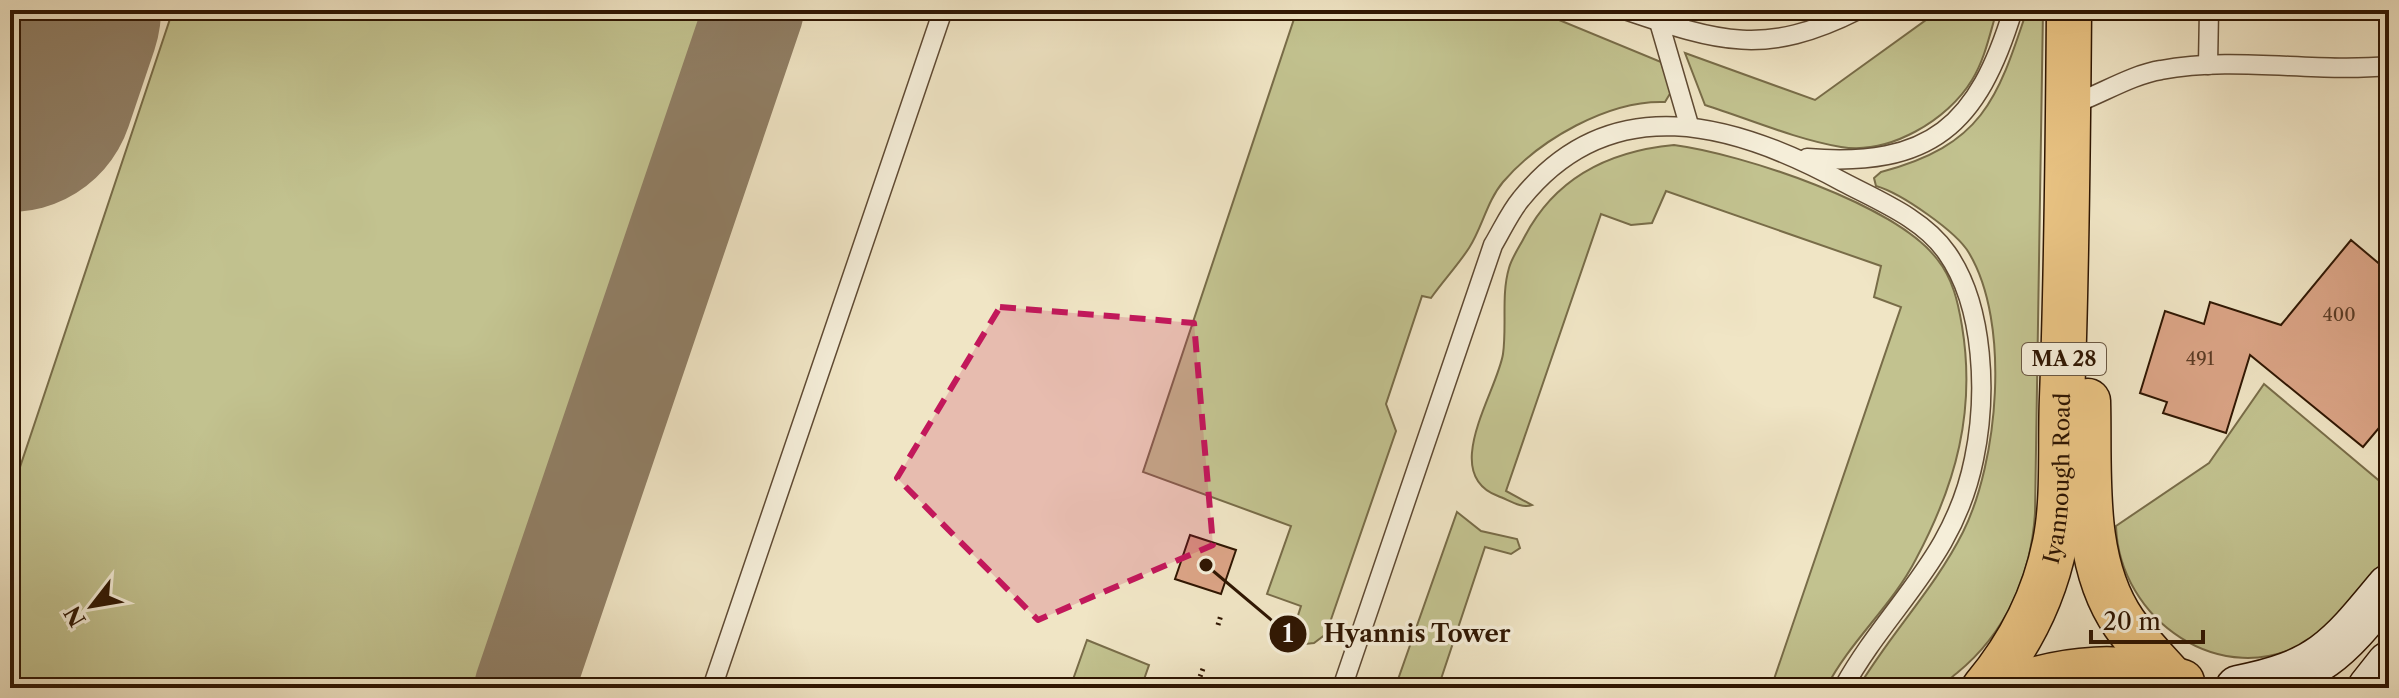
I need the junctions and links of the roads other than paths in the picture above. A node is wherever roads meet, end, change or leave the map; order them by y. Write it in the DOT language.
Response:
graph roads {
  1 [pos="943,10"];
  2 [pos="1625,10"];
  3 [pos="1858,10"];
  4 [pos="2013,10"];
  5 [pos="2069,10"];
  6 [pos="2083,10"];
  7 [pos="2209,10"];
  8 [pos="1659,22"];
  9 [pos="2208,65"];
  10 [pos="2389,66"];
  11 [pos="2081,101"];
  12 [pos="1689,125"];
  13 [pos="1798,158"];
  14 [pos="2389,587"];
  15 [pos="2389,664"];
  16 [pos="2195,686"];
  17 [pos="712,688"];
  18 [pos="1342,688"];
  19 [pos="1843,688"];
  20 [pos="1984,688"];
  21 [pos="2009,688"];
  22 [pos="2238,688"];
  23 [pos="2370,688"];
  1 -- 17 [label="lane"];
  2 -- 8 [label="lane"];
  3 -- 8 [label="lane"];
  4 -- 13 [label="lane"];
  5 -- 20 [label="main road, Iyannough Road / MA 28"];
  6 -- 11 [label="main road, Iyannough Road / MA 28"];
  7 -- 9 [label="lane"];
  8 -- 12 [label="lane"];
  9 -- 10 [label="lane"];
  9 -- 11 [label="lane"];
  11 -- 16 [label="main road, Iyannough Road / MA 28"];
  12 -- 13 [label="lane"];
  12 -- 18 [label="lane"];
  13 -- 19 [label="lane"];
  14 -- 22 [label="main road"];
  15 -- 23 [label="main road"];
  16 -- 21 [label="main road"];
}
